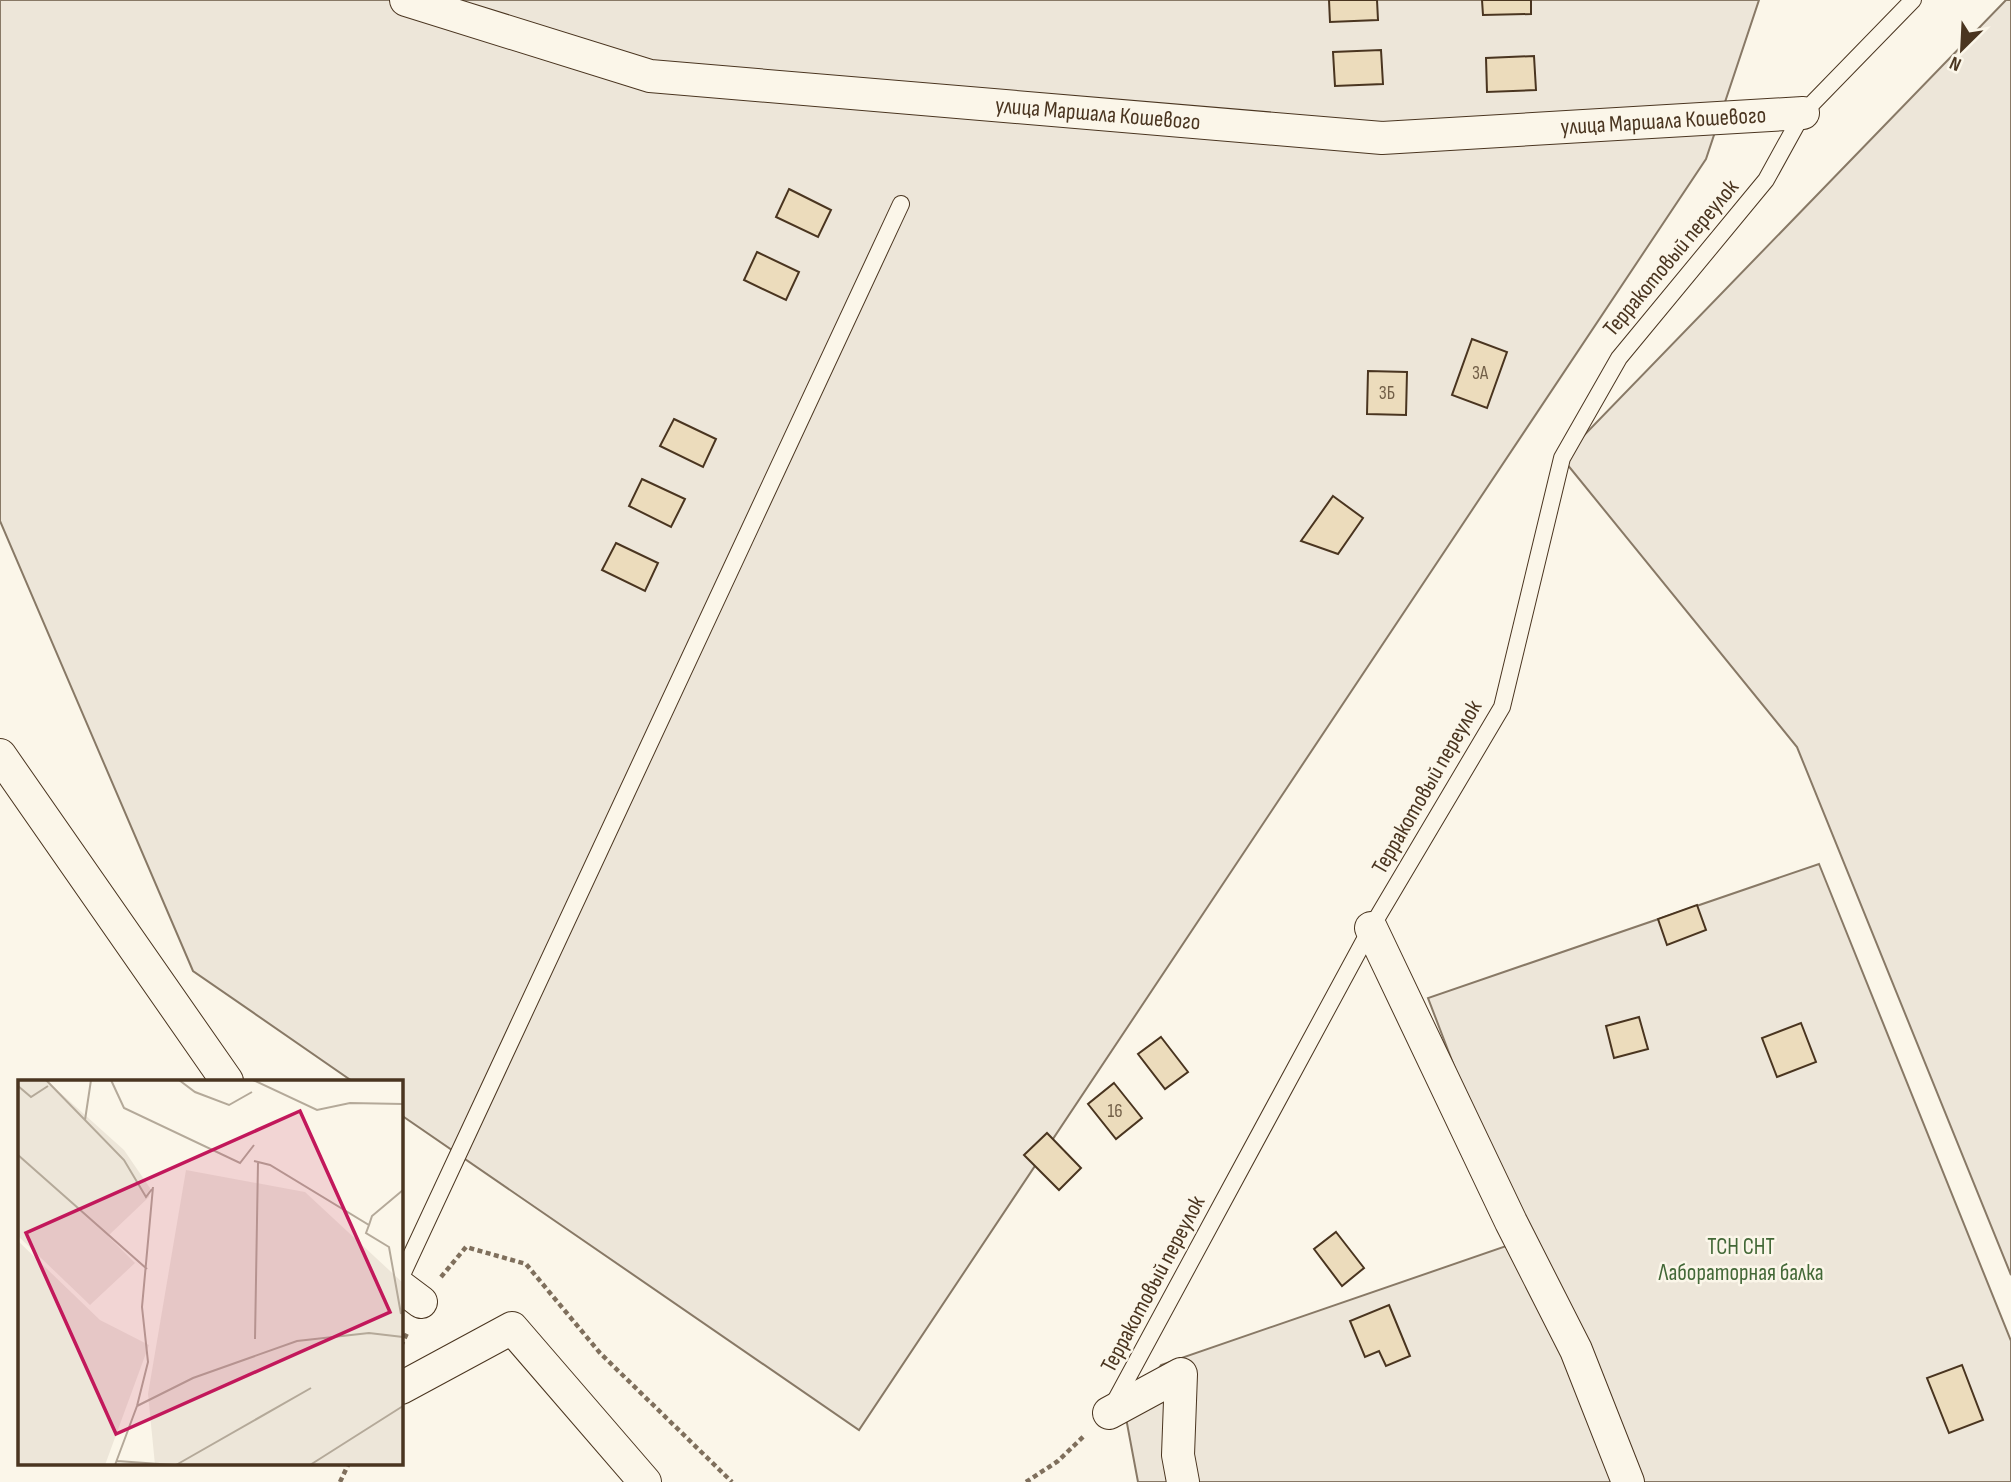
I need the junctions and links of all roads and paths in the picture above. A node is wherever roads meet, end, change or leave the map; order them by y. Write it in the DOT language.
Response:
graph roads {
  1 [pos="406,0"];
  2 [pos="1913,0"];
  3 [pos="1803,113"];
  4 [pos="901,204"];
  5 [pos="0,755"];
  6 [pos="1371,928"];
  7 [pos="226,1080"];
  8 [pos="402,1275"];
  9 [pos="402,1387"];
  10 [pos="1109,1413"];
  11 [pos="349,1464"];
  12 [pos="340,1482"];
  13 [pos="645,1482"];
  14 [pos="1026,1482"];
  15 [pos="1183,1482"];
  16 [pos="1628,1482"];
  1 -- 3 [label="street, улица Маршала Кошевого"];
  2 -- 3 [label="lane, Терракотовый переулок"];
  3 -- 6 [label="lane, Терракотовый переулок"];
  4 -- 8 [label="lane"];
  5 -- 7 [label="street"];
  6 -- 10 [label="lane, Терракотовый переулок"];
  6 -- 16 [label="street"];
  9 -- 13 [label="street"];
  10 -- 14 [label="path"];
  10 -- 15 [label="street"];
  11 -- 12 [label="path"];
}
